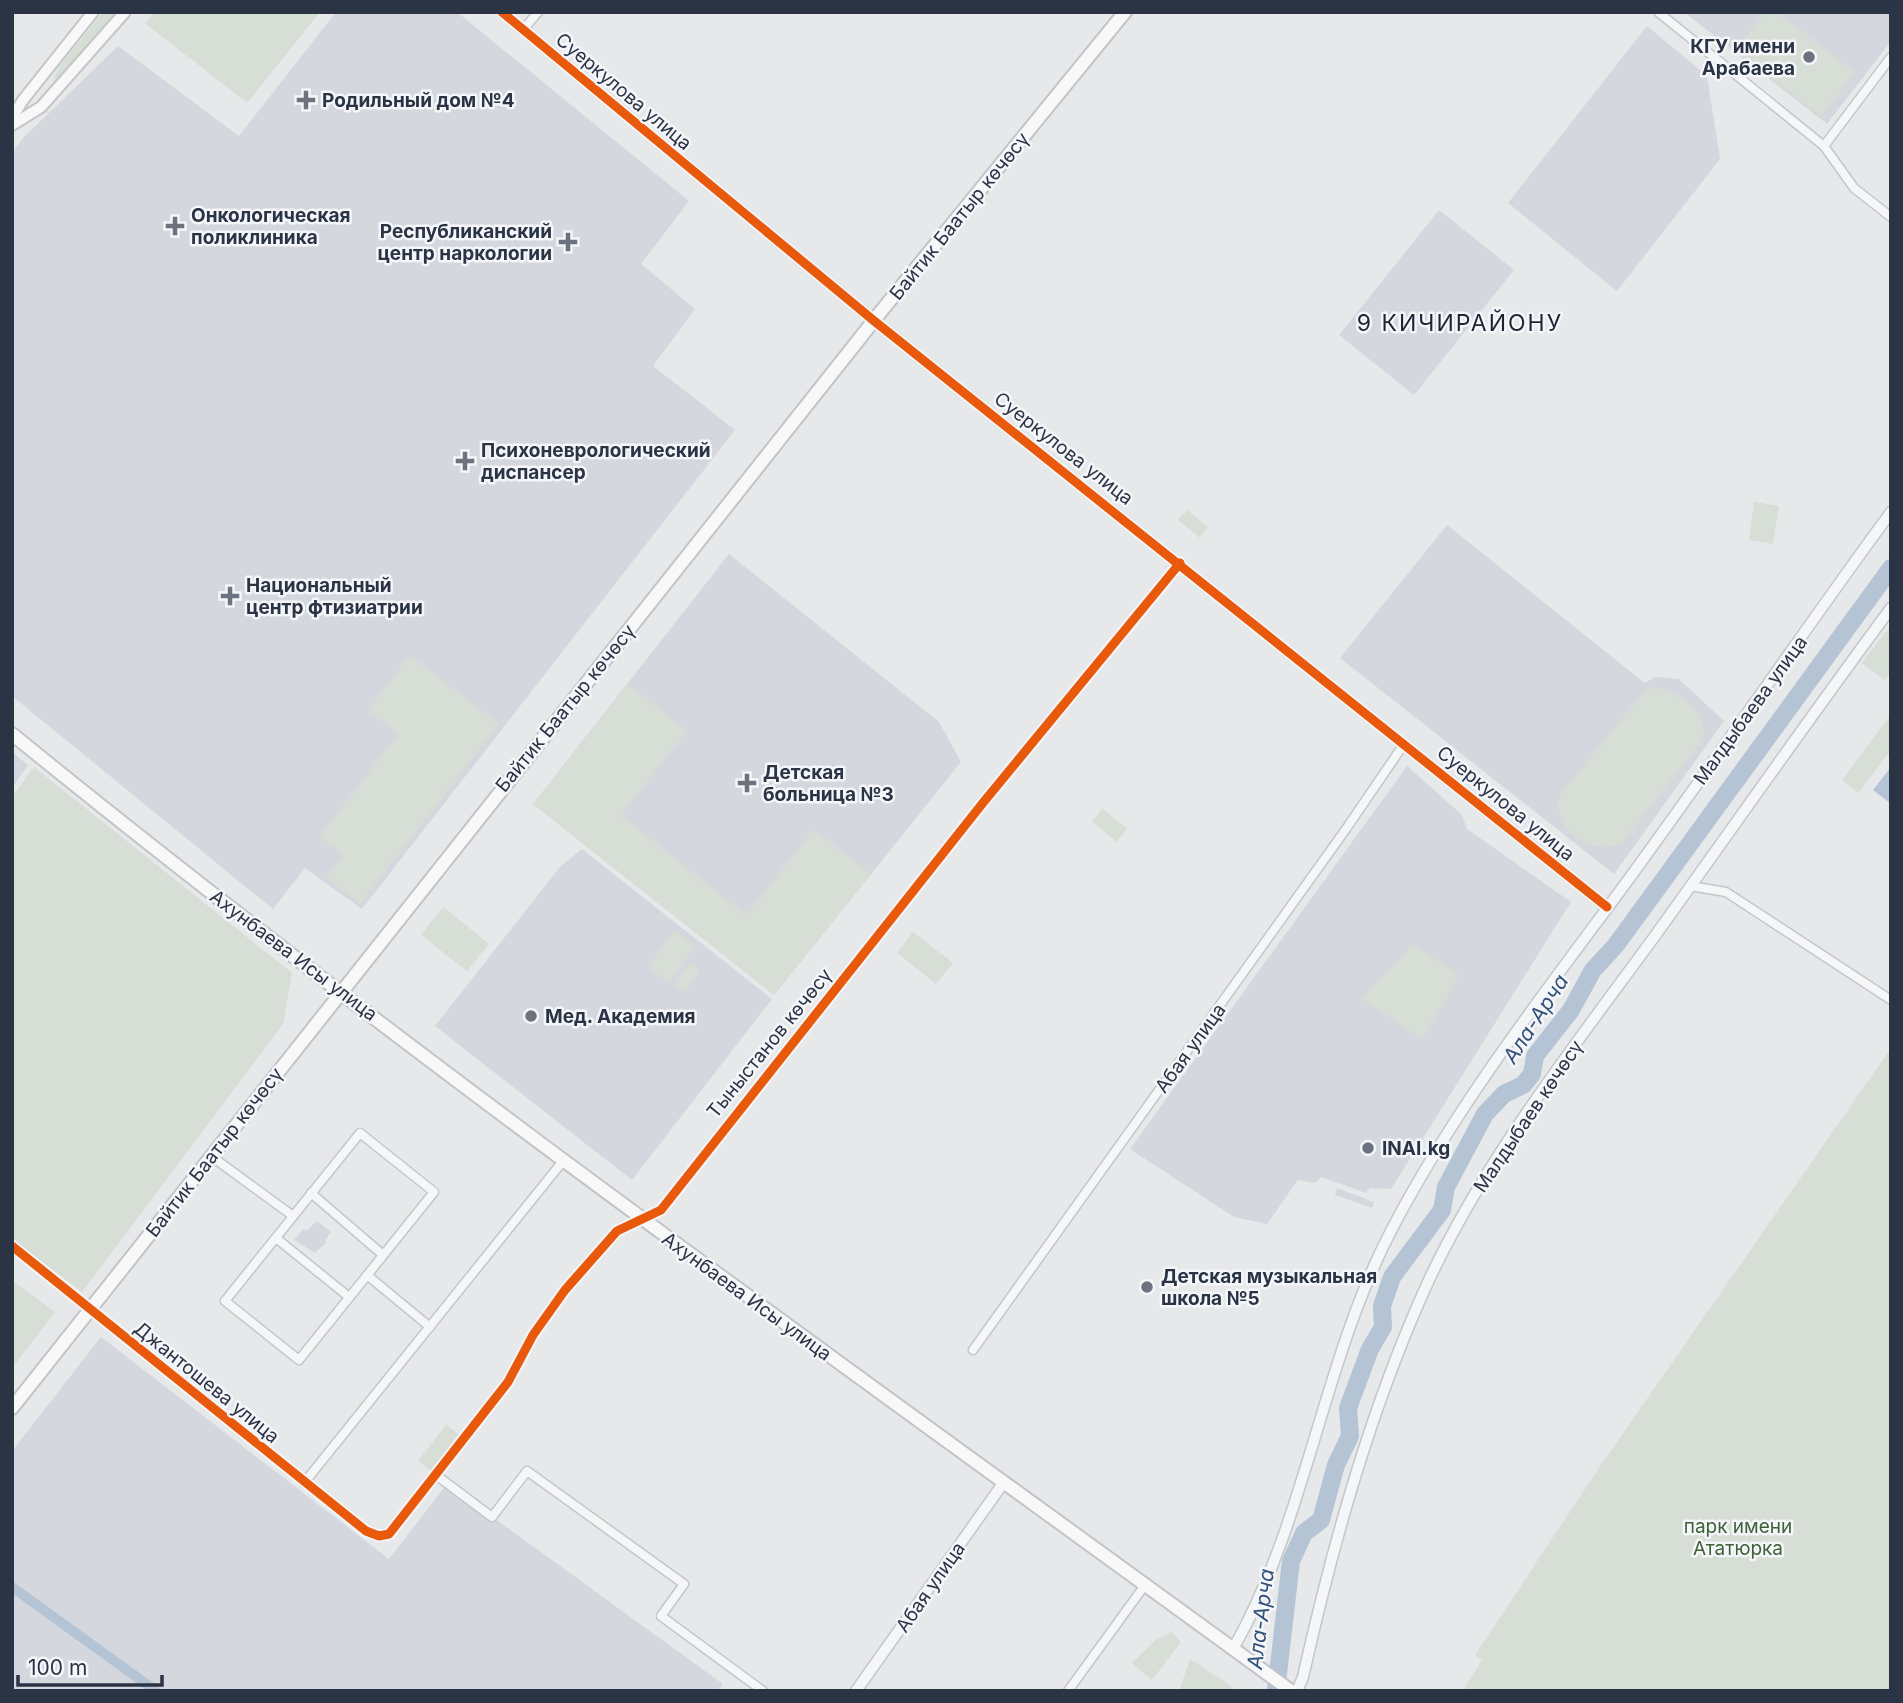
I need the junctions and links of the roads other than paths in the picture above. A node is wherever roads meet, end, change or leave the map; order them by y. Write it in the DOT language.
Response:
graph roads {
  1 [pos="93,12"];
  2 [pos="125,12"];
  3 [pos="502,12"];
  4 [pos="538,12"];
  5 [pos="1125,12"];
  6 [pos="1658,12"];
  7 [pos="523,30"];
  8 [pos="1891,57"];
  9 [pos="12,118"];
  10 [pos="12,125"];
  11 [pos="1824,146"];
  12 [pos="1891,217"];
  13 [pos="873,320"];
  14 [pos="1891,512"];
  15 [pos="1180,563"];
  16 [pos="1891,608"];
  17 [pos="12,734"];
  18 [pos="1404,744"];
  19 [pos="1690,886"];
  20 [pos="1607,907"];
  21 [pos="340,990"];
  22 [pos="1891,1000"];
  23 [pos="211,1156"];
  24 [pos="563,1161"];
  25 [pos="311,1193"];
  26 [pos="293,1216"];
  27 [pos="643,1220"];
  28 [pos="276,1238"];
  29 [pos="12,1247"];
  30 [pos="383,1255"];
  31 [pos="367,1275"];
  32 [pos="349,1297"];
  33 [pos="90,1309"];
  34 [pos="430,1327"];
  35 [pos="973,1350"];
  36 [pos="12,1408"];
  37 [pos="436,1475"];
  38 [pos="1004,1482"];
  39 [pos="304,1483"];
  40 [pos="384,1536"];
  41 [pos="1145,1585"];
  42 [pos="1233,1649"];
  43 [pos="1291,1689"];
  44 [pos="763,1691"];
  45 [pos="856,1691"];
  46 [pos="1068,1691"];
  1 -- 9 [label="main road"];
  2 -- 10 [label="main road"];
  3 -- 7 [label="street, Суеркулова улица"];
  4 -- 7 [label="street"];
  5 -- 13 [label="main road, Байтик Баатыр көчөсү"];
  6 -- 11 [label="street"];
  7 -- 13 [label="street, Суеркулова улица"];
  8 -- 11 [label="street"];
  11 -- 12 [label="street"];
  13 -- 15 [label="street, Суеркулова улица"];
  13 -- 21 [label="main road, Байтик Баатыр көчөсү"];
  14 -- 20 [label="street, Малдыбаева улица"];
  15 -- 18 [label="street, Суеркулова улица"];
  15 -- 27 [label="street, Тыныстанов көчөсү"];
  16 -- 19 [label="street, Малдыбаев көчөсү"];
  17 -- 21 [label="main road, Ахунбаева Исы улица"];
  18 -- 20 [label="street, Суеркулова улица"];
  18 -- 35 [label="street, Абая улица"];
  19 -- 22 [label="street"];
  19 -- 43 [label="street, Малдыбаев көчөсү"];
  20 -- 42 [label="street"];
  21 -- 23 [label="main road, Байтик Баатыр көчөсү"];
  21 -- 24 [label="main road, Ахунбаева Исы улица"];
  23 -- 26 [label="street"];
  23 -- 33 [label="main road, Байтик Баатыр көчөсү"];
  24 -- 27 [label="main road, Ахунбаева Исы улица"];
  24 -- 34 [label="street"];
  25 -- 26 [label="street"];
  25 -- 30 [label="street"];
  25 -- 30 [label="street"];
  26 -- 28 [label="street"];
  27 -- 37 [label="street, Тыныстанов көчөсү"];
  27 -- 38 [label="main road, Ахунбаева Исы улица"];
  28 -- 32 [label="street"];
  28 -- 32 [label="street"];
  29 -- 33 [label="street, Джантошева улица"];
  30 -- 31 [label="street"];
  31 -- 32 [label="street"];
  31 -- 34 [label="street"];
  33 -- 36 [label="main road, Байтик Баатыр көчөсү"];
  33 -- 39 [label="street, Джантошева улица"];
  34 -- 39 [label="street"];
  37 -- 40 [label="street, Тыныстанов көчөсү"];
  37 -- 44 [label="street"];
  38 -- 41 [label="main road, Ахунбаева Исы улица"];
  38 -- 45 [label="street, Абая улица"];
  39 -- 40 [label="street, Джантошева улица"];
  41 -- 42 [label="main road, Ахунбаева Исы улица"];
  41 -- 46 [label="street"];
  42 -- 43 [label="main road, Ахунбаева Исы улица"];
}
